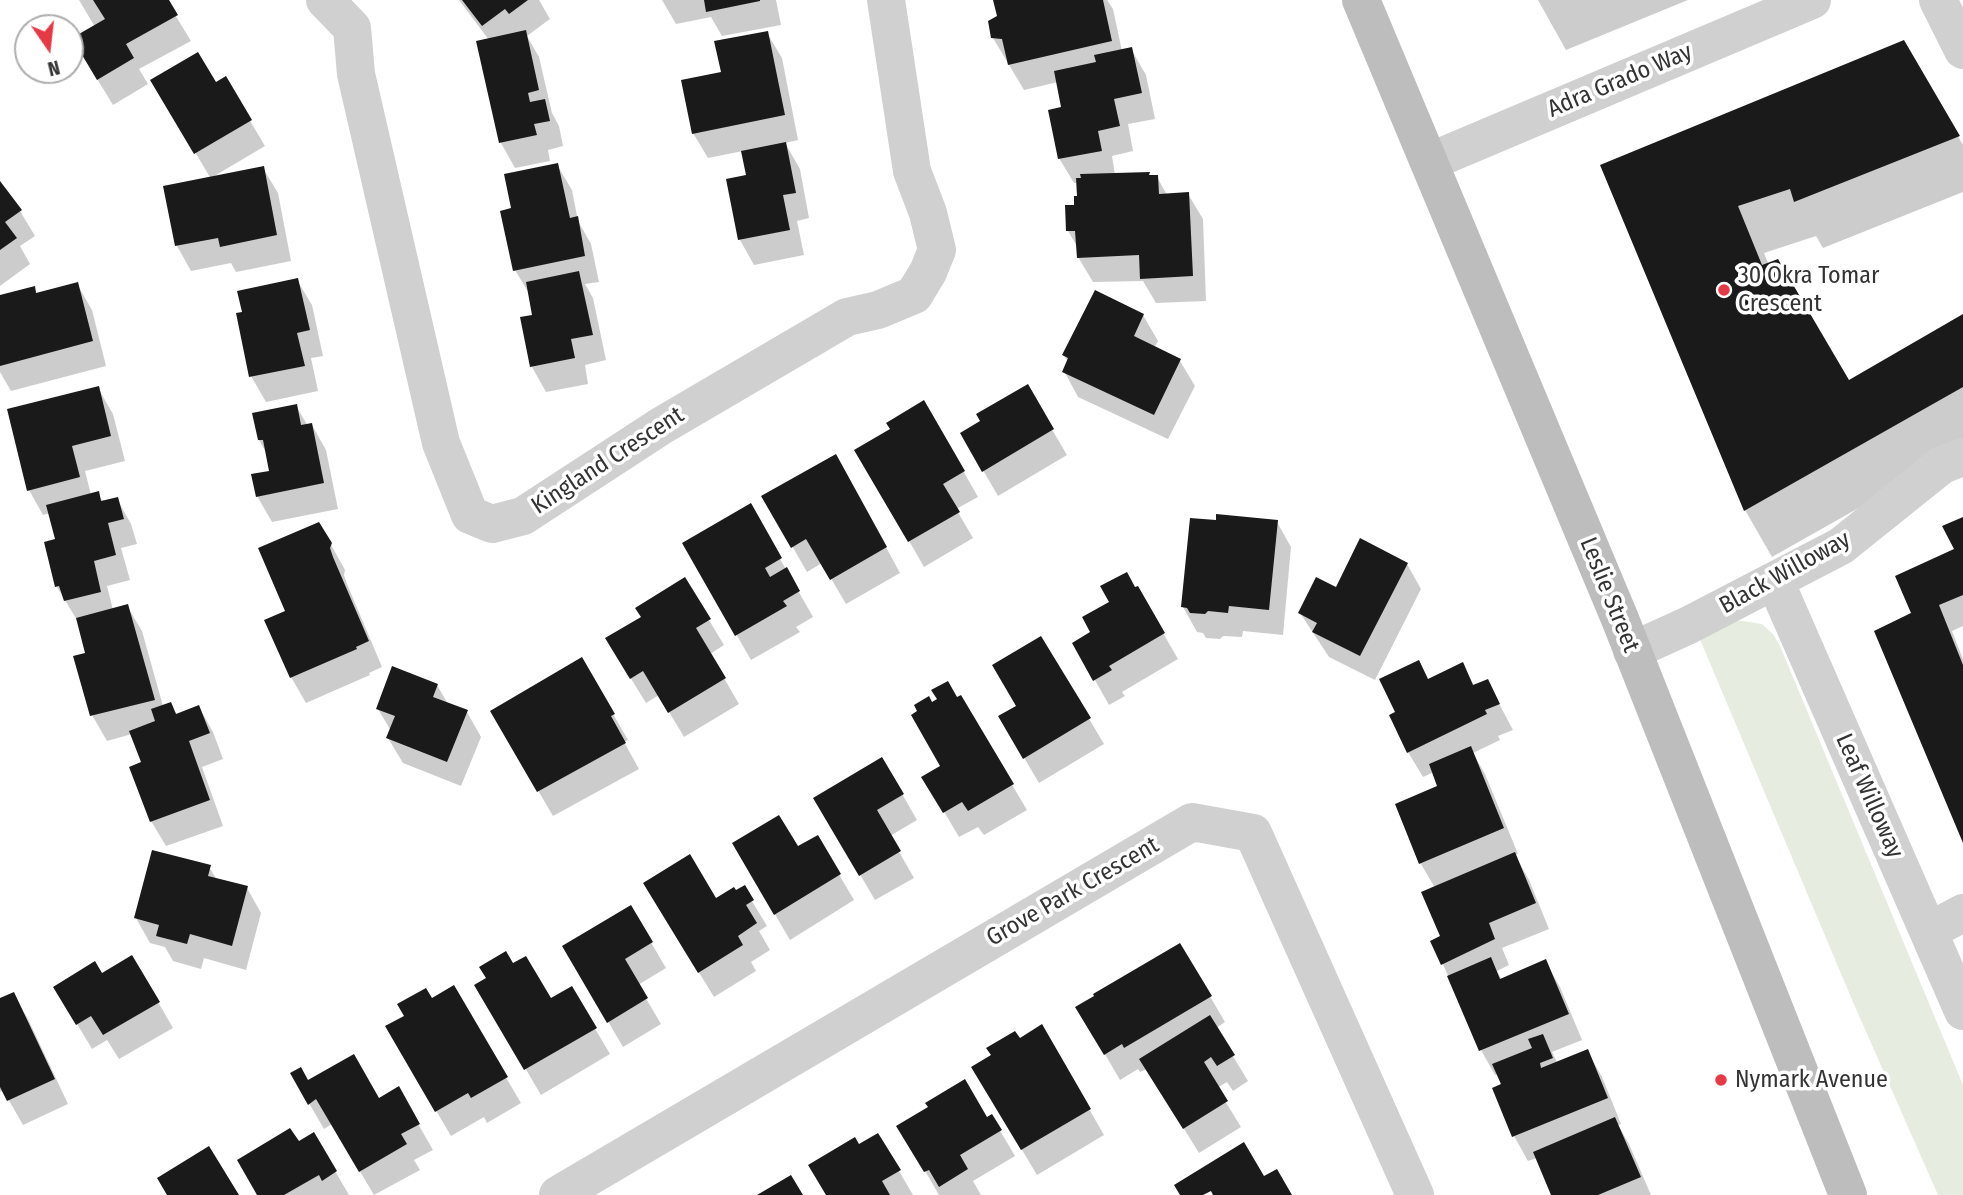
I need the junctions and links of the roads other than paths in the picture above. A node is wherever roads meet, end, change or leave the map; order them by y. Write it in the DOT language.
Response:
graph roads {
  1 [pos="325,0"];
  2 [pos="886,0"];
  3 [pos="1361,0"];
  4 [pos="1812,0"];
  5 [pos="1938,0"];
  6 [pos="1963,50"];
  7 [pos="1429,162"];
  8 [pos="1963,457"];
  9 [pos="1775,581"];
  10 [pos="1632,651"];
  11 [pos="1963,913"];
  12 [pos="1929,931"];
  13 [pos="1963,1011"];
  14 [pos="558,1195"];
  15 [pos="1415,1195"];
  16 [pos="1848,1195"];
  1 -- 2 [label="street, Kingland Crescent"];
  3 -- 7 [label="main road, Leslie Street"];
  4 -- 7 [label="street, Adra Grado Way"];
  5 -- 6 [label="street"];
  7 -- 10 [label="main road, Leslie Street"];
  8 -- 9 [label="street, Black Willoway"];
  9 -- 10 [label="street, Black Willoway"];
  9 -- 12 [label="street, Leaf Willoway"];
  10 -- 16 [label="main road, Leslie Street"];
  11 -- 12 [label="street"];
  12 -- 13 [label="street, Leaf Willoway"];
  14 -- 15 [label="street, Grove Park Crescent"];
}
